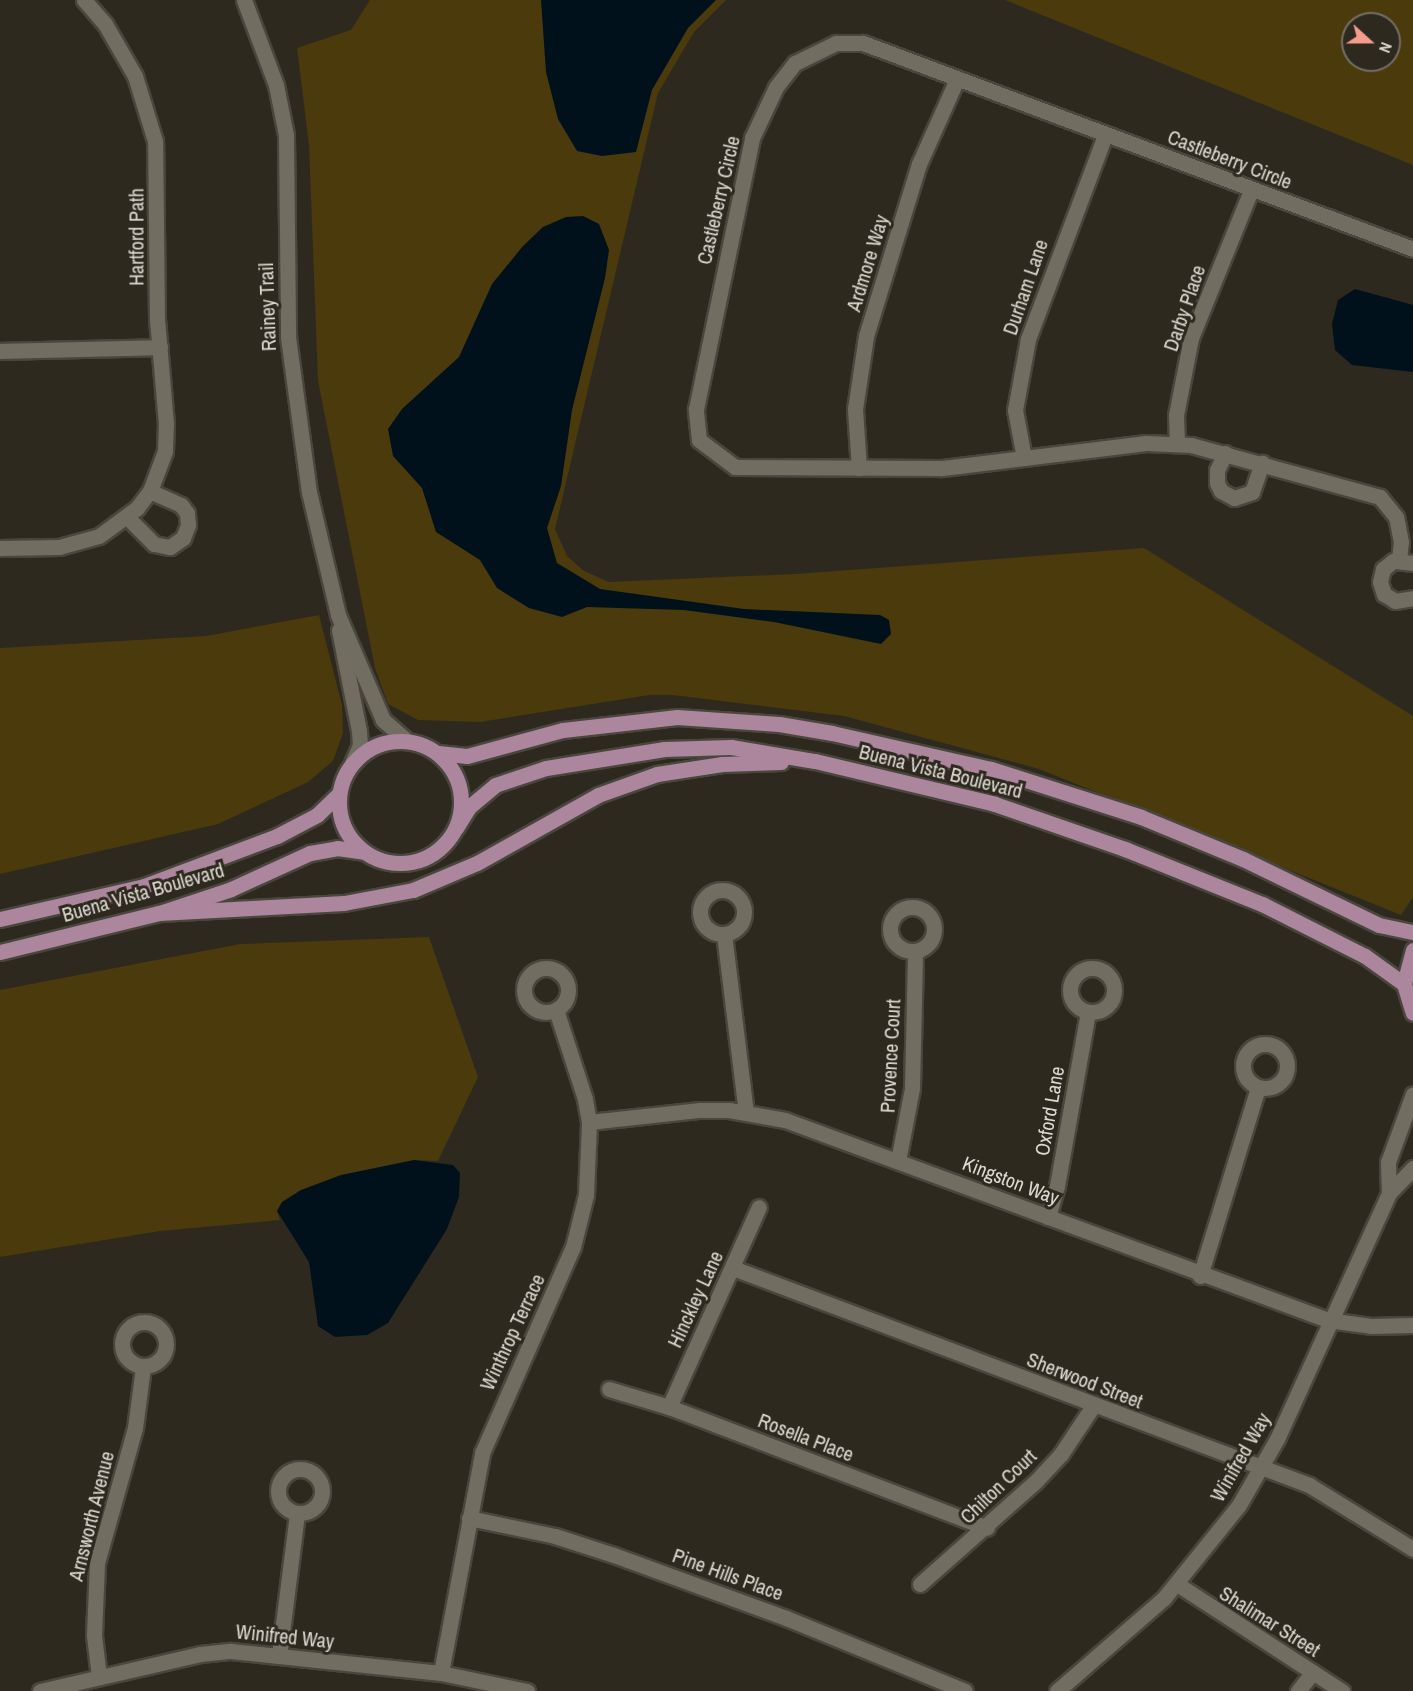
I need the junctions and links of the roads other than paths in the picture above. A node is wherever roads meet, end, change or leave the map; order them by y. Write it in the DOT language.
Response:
graph roads {
  1 [pos="84,0"];
  2 [pos="244,0"];
  3 [pos="957,79"];
  4 [pos="1105,135"];
  5 [pos="1251,190"];
  6 [pos="1413,249"];
  7 [pos="160,347"];
  8 [pos="0,351"];
  9 [pos="1177,444"];
  10 [pos="1225,453"];
  11 [pos="1024,458"];
  12 [pos="1262,463"];
  13 [pos="859,468"];
  14 [pos="150,491"];
  15 [pos="127,517"];
  16 [pos="0,548"];
  17 [pos="1406,561"];
  18 [pos="1413,598"];
  19 [pos="338,615"];
  20 [pos="406,740"];
  21 [pos="438,753"];
  22 [pos="815,761"];
  23 [pos="352,763"];
  24 [pos="339,794"];
  25 [pos="456,828"];
  26 [pos="364,852"];
  27 [pos="159,913"];
  28 [pos="0,919"];
  29 [pos="1413,932"];
  30 [pos="724,934"];
  31 [pos="1413,950"];
  32 [pos="0,952"];
  33 [pos="915,952"];
  34 [pos="1404,984"];
  35 [pos="555,1010"];
  36 [pos="1088,1012"];
  37 [pos="1413,1013"];
  38 [pos="1258,1088"];
  39 [pos="1413,1094"];
  40 [pos="746,1113"];
  41 [pos="589,1122"];
  42 [pos="898,1161"];
  43 [pos="1413,1168"];
  44 [pos="1389,1193"];
  45 [pos="759,1207"];
  46 [pos="1048,1217"];
  47 [pos="733,1268"];
  48 [pos="1200,1276"];
  49 [pos="1328,1320"];
  50 [pos="1413,1325"];
  51 [pos="143,1367"];
  52 [pos="609,1389"];
  53 [pos="1092,1406"];
  54 [pos="669,1407"];
  55 [pos="1261,1468"];
  56 [pos="297,1514"];
  57 [pos="470,1518"];
  58 [pos="987,1528"];
  59 [pos="1411,1544"];
  60 [pos="920,1584"];
  61 [pos="1177,1584"];
  62 [pos="279,1656"];
  63 [pos="1313,1672"];
  64 [pos="441,1673"];
  65 [pos="99,1677"];
  66 [pos="39,1691"];
  67 [pos="527,1691"];
  68 [pos="965,1691"];
  69 [pos="1057,1691"];
  70 [pos="1298,1691"];
  71 [pos="1342,1691"];
  1 -- 7 [label="street, Hartford Path"];
  2 -- 19 [label="street, Rainey Trail"];
  3 -- 4 [label="street, Castleberry Circle"];
  3 -- 13 [label="street, Ardmore Way"];
  3 -- 13 [label="street, Castleberry Circle"];
  4 -- 5 [label="street, Castleberry Circle"];
  4 -- 11 [label="street, Durham Lane"];
  5 -- 6 [label="street, Castleberry Circle"];
  5 -- 9 [label="street, Darby Place"];
  7 -- 8 [label="street"];
  7 -- 14 [label="street, Hartford Path"];
  9 -- 10 [label="street, Castleberry Circle"];
  9 -- 11 [label="street, Castleberry Circle"];
  10 -- 12 [label="street, Castleberry Circle"];
  10 -- 12 [label="street"];
  11 -- 13 [label="street, Castleberry Circle"];
  12 -- 17 [label="street, Castleberry Circle"];
  14 -- 15 [label="street, Hartford Path"];
  14 -- 15 [label="street"];
  15 -- 16 [label="street, Hartford Path"];
  17 -- 18 [label="street, Castleberry Circle"];
  19 -- 20 [label="street, Rainey Trail"];
  19 -- 23 [label="street, Rainey Trail"];
  20 -- 21 [label="main road"];
  20 -- 23 [label="main road"];
  21 -- 25 [label="main road"];
  21 -- 29 [label="main road, Buena Vista Boulevard"];
  22 -- 25 [label="main road, Buena Vista Boulevard"];
  22 -- 27 [label="main road"];
  22 -- 34 [label="main road, Buena Vista Boulevard"];
  23 -- 24 [label="main road"];
  24 -- 26 [label="main road"];
  24 -- 28 [label="main road, Buena Vista Boulevard"];
  25 -- 26 [label="main road"];
  26 -- 27 [label="main road, Buena Vista Boulevard"];
  27 -- 32 [label="main road, Buena Vista Boulevard"];
  30 -- 40 [label="street"];
  31 -- 34 [label="main road"];
  33 -- 42 [label="street, Provence Court"];
  34 -- 37 [label="main road"];
  35 -- 41 [label="street, Winthrop Terrace"];
  36 -- 46 [label="street, Oxford Lane"];
  38 -- 48 [label="street"];
  39 -- 44 [label="street"];
  40 -- 41 [label="street, Kingston Way"];
  40 -- 42 [label="street, Kingston Way"];
  41 -- 57 [label="street, Winthrop Terrace"];
  42 -- 46 [label="street, Kingston Way"];
  43 -- 44 [label="street"];
  44 -- 49 [label="street, Winifred Way"];
  45 -- 47 [label="street, Hinckley Lane"];
  46 -- 48 [label="street, Kingston Way"];
  47 -- 53 [label="street, Sherwood Street"];
  47 -- 54 [label="street, Hinckley Lane"];
  48 -- 49 [label="street, Kingston Way"];
  49 -- 50 [label="street, Kingston Way"];
  49 -- 55 [label="street, Winifred Way"];
  51 -- 65 [label="street, Arnsworth Avenue"];
  52 -- 54 [label="street, Rosella Place"];
  53 -- 55 [label="street, Sherwood Street"];
  53 -- 58 [label="street, Chilton Court"];
  54 -- 58 [label="street, Rosella Place"];
  55 -- 59 [label="street, Sherwood Street"];
  55 -- 61 [label="street, Winifred Way"];
  56 -- 62 [label="street"];
  57 -- 64 [label="street, Winthrop Terrace"];
  57 -- 68 [label="street, Pine Hills Place"];
  58 -- 60 [label="street, Chilton Court"];
  61 -- 63 [label="street, Shalimar Street"];
  61 -- 69 [label="street, Winifred Way"];
  62 -- 64 [label="street, Winifred Way"];
  62 -- 65 [label="street, Winifred Way"];
  63 -- 70 [label="street"];
  63 -- 71 [label="street, Shalimar Street"];
  64 -- 67 [label="street, Winifred Way"];
  65 -- 66 [label="street, Winifred Way"];
}
